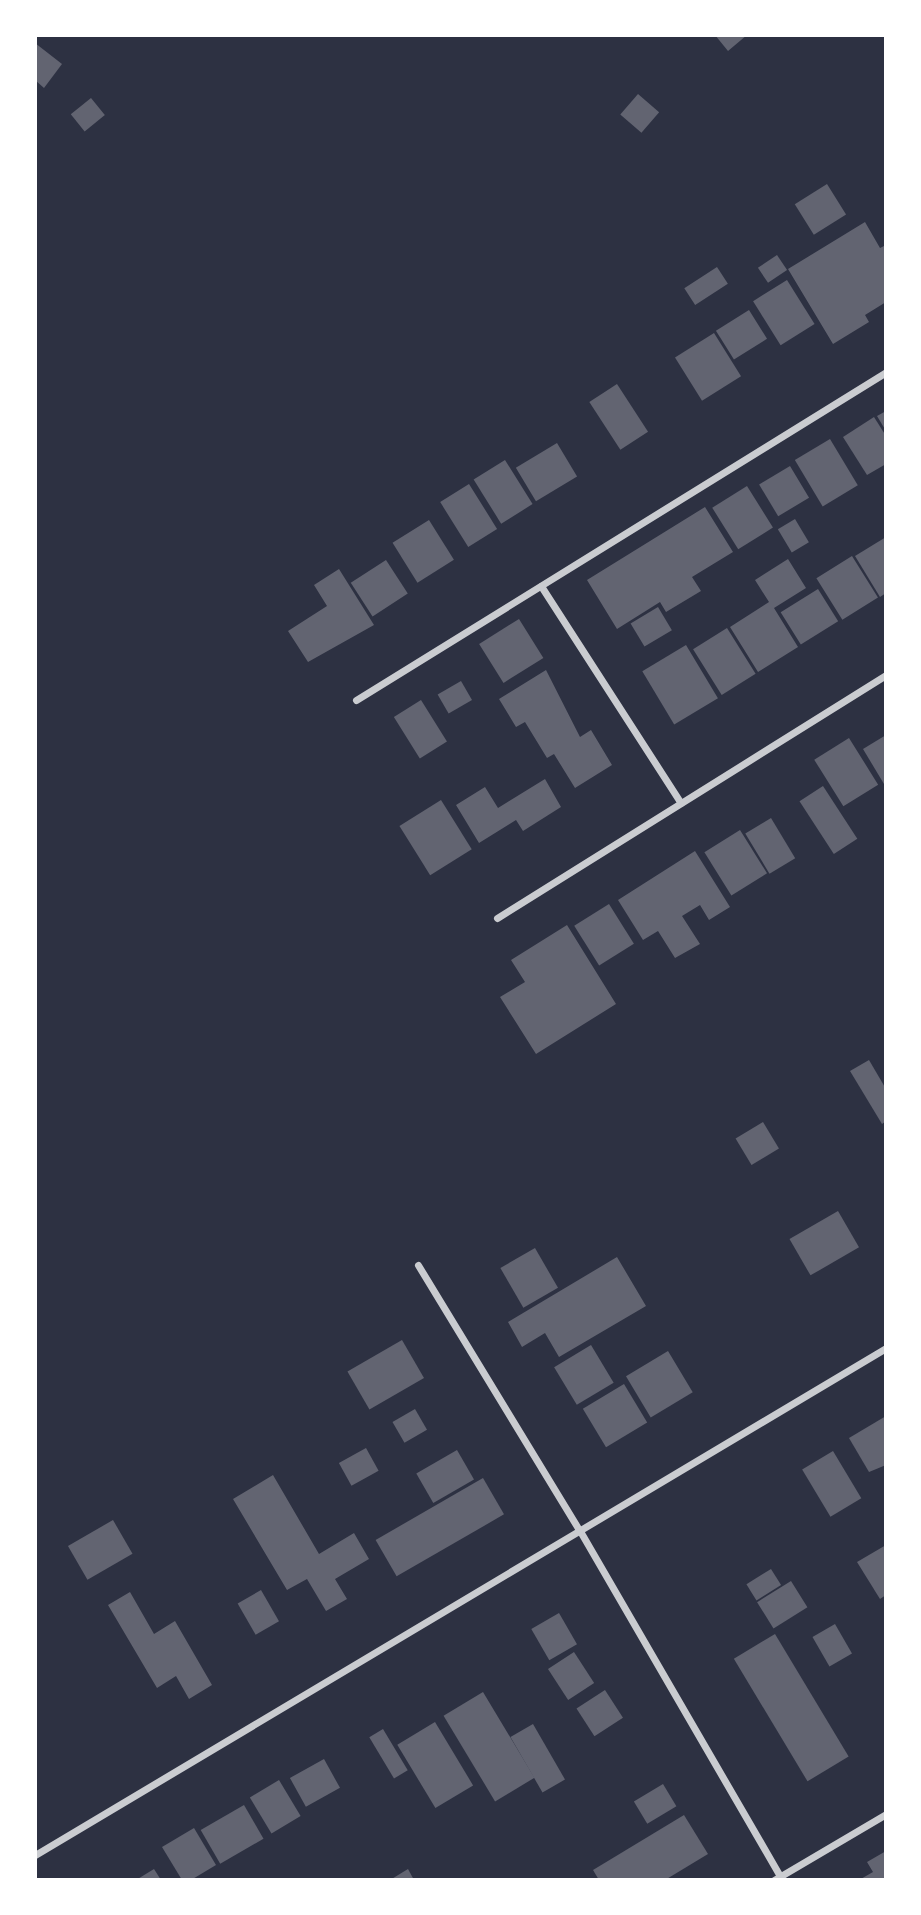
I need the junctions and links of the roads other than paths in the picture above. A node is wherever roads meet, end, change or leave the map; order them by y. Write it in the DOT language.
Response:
graph roads {
  1 [pos="886,372"];
  2 [pos="541,586"];
  3 [pos="886,675"];
  4 [pos="356,700"];
  5 [pos="681,803"];
  6 [pos="497,918"];
  7 [pos="418,1265"];
  8 [pos="886,1348"];
  9 [pos="580,1531"];
  10 [pos="886,1814"];
  11 [pos="35,1855"];
  12 [pos="779,1879"];
  1 -- 2 [label="street"];
  2 -- 4 [label="street"];
  2 -- 5 [label="street"];
  3 -- 5 [label="street"];
  5 -- 6 [label="street"];
  7 -- 9 [label="street"];
  8 -- 9 [label="street"];
  9 -- 11 [label="street"];
  9 -- 12 [label="street"];
  10 -- 12 [label="street"];
}
